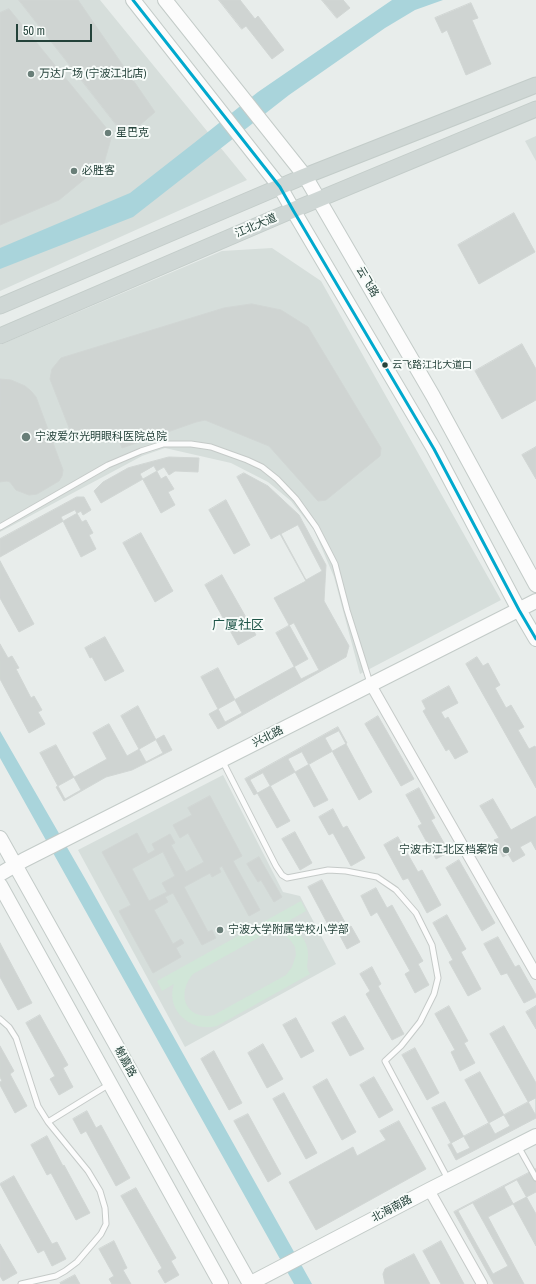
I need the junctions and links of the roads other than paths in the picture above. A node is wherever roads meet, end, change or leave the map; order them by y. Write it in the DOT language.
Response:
graph roads {
  1 [pos="133,0"];
  2 [pos="165,0"];
  3 [pos="536,85"];
  4 [pos="536,109"];
  5 [pos="305,176"];
  6 [pos="280,187"];
  7 [pos="319,199"];
  8 [pos="292,210"];
  9 [pos="0,306"];
  10 [pos="0,336"];
  11 [pos="0,526"];
  12 [pos="536,585"];
  13 [pos="536,601"];
  14 [pos="519,610"];
  15 [pos="536,639"];
  16 [pos="371,685"];
  17 [pos="222,760"];
  18 [pos="0,838"];
  19 [pos="20,863"];
  20 [pos="0,874"];
  21 [pos="0,886"];
  22 [pos="536,974"];
  23 [pos="0,1019"];
  24 [pos="110,1084"];
  25 [pos="48,1122"];
  26 [pos="536,1136"];
  27 [pos="518,1145"];
  28 [pos="536,1178"];
  29 [pos="448,1180"];
  30 [pos="429,1190"];
  31 [pos="252,1283"];
  32 [pos="21,1284"];
  33 [pos="221,1284"];
  34 [pos="482,1284"];
  1 -- 6 [label="main road"];
  2 -- 5 [label="main road, 云飞路"];
  3 -- 5 [label="main road"];
  4 -- 7 [label="main road, 江北大道"];
  5 -- 6 [label="main road"];
  5 -- 7 [label="main road, 云飞路"];
  6 -- 8 [label="main road"];
  6 -- 9 [label="main road"];
  7 -- 8 [label="main road, 江北大道"];
  7 -- 12 [label="main road, 云飞路"];
  8 -- 10 [label="main road, 江北大道"];
  8 -- 14 [label="main road"];
  11 -- 16 [label="lane"];
  13 -- 14 [label="main road, 兴北路"];
  14 -- 15 [label="main road"];
  14 -- 16 [label="main road, 兴北路"];
  16 -- 17 [label="main road, 兴北路"];
  16 -- 22 [label="street"];
  17 -- 19 [label="main road, 兴北路"];
  17 -- 29 [label="lane"];
  18 -- 19 [label="main road, 榭嘉路"];
  19 -- 20 [label="main road, 兴北路"];
  19 -- 31 [label="main road, 榭嘉路"];
  21 -- 24 [label="main road"];
  23 -- 25 [label="lane"];
  24 -- 25 [label="lane"];
  24 -- 33 [label="main road"];
  25 -- 32 [label="lane"];
  26 -- 27 [label="main road, 北海南路"];
  27 -- 28 [label="lane"];
  27 -- 29 [label="main road, 北海南路"];
  29 -- 30 [label="main road, 北海南路"];
  30 -- 31 [label="main road, 北海南路"];
  30 -- 34 [label="street"];
}
